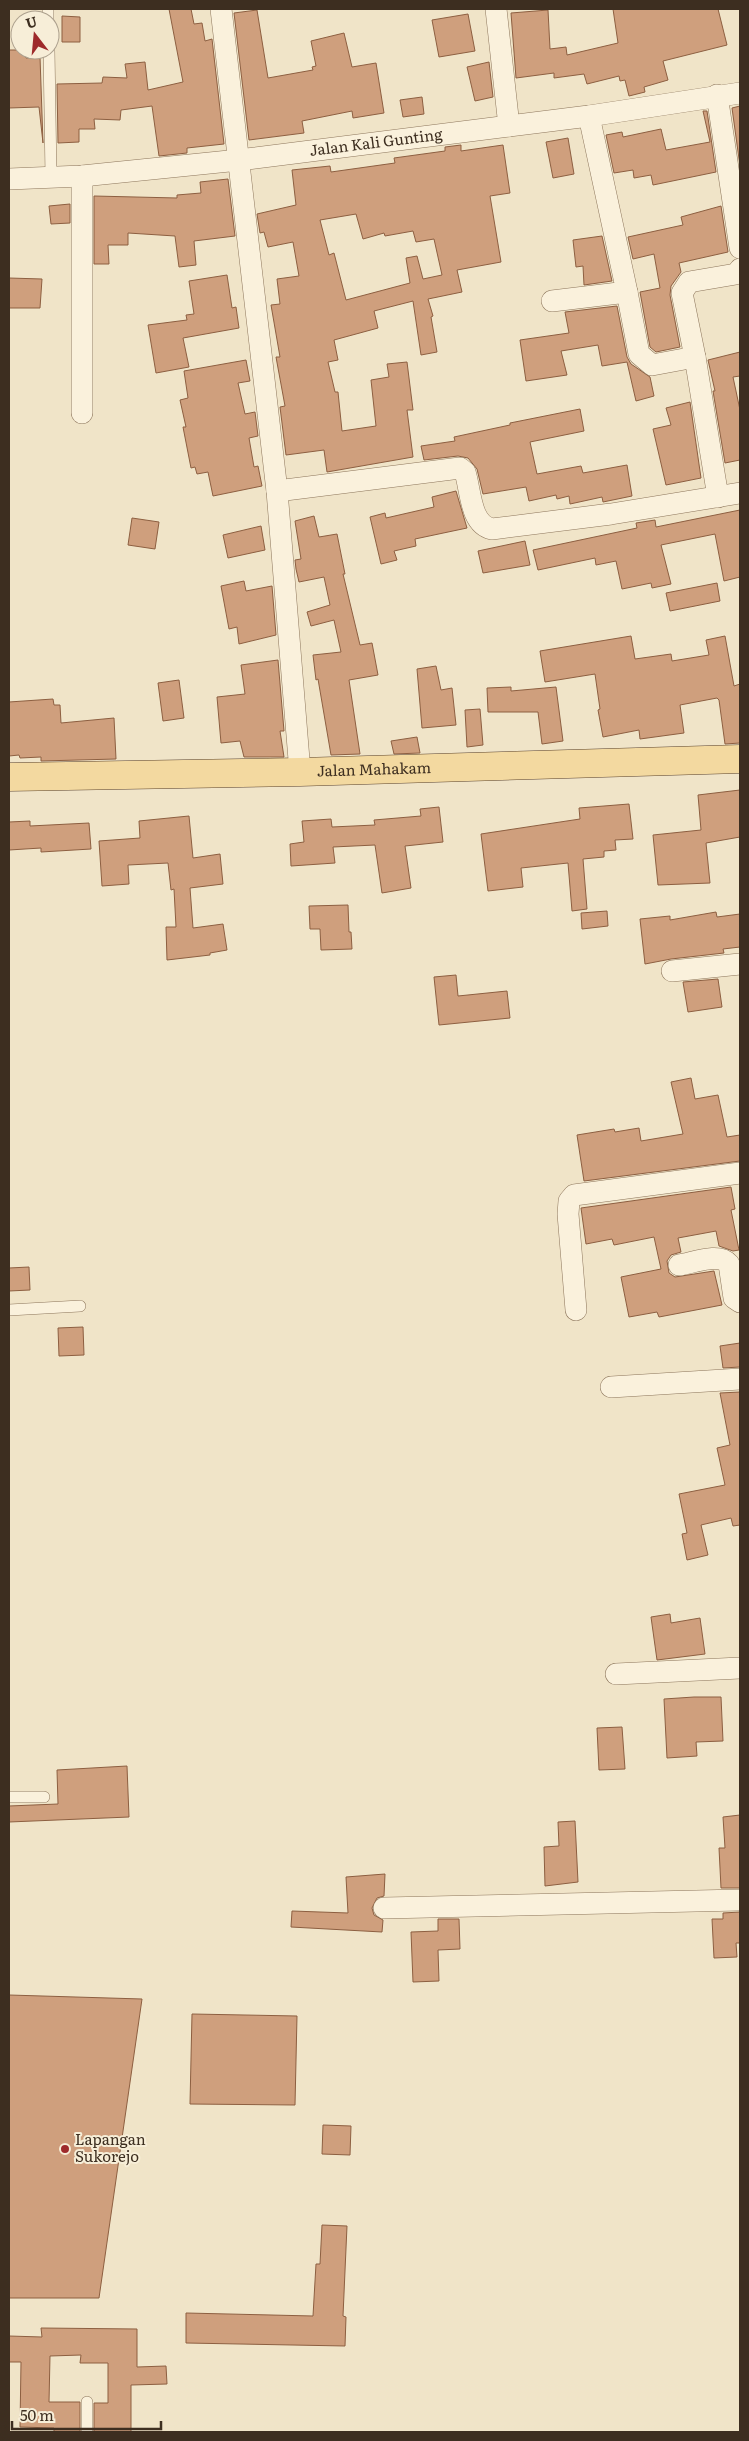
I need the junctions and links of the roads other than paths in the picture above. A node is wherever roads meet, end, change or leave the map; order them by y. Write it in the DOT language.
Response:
graph roads {
  1 [pos="220,9"];
  2 [pos="496,9"];
  3 [pos="49,60"];
  4 [pos="740,93"];
  5 [pos="717,95"];
  6 [pos="589,116"];
  7 [pos="509,126"];
  8 [pos="239,160"];
  9 [pos="82,176"];
  10 [pos="52,177"];
  11 [pos="9,179"];
  12 [pos="740,248"];
  13 [pos="740,269"];
  14 [pos="627,292"];
  15 [pos="552,301"];
  16 [pos="695,357"];
  17 [pos="82,412"];
  18 [pos="277,491"];
  19 [pos="740,493"];
  20 [pos="718,497"];
  21 [pos="740,759"];
  22 [pos="300,772"];
  23 [pos="9,777"];
  24 [pos="740,964"];
  25 [pos="672,971"];
  26 [pos="740,1173"];
  27 [pos="679,1266"];
  28 [pos="740,1302"];
  29 [pos="80,1306"];
  30 [pos="9,1310"];
  31 [pos="576,1310"];
  32 [pos="740,1379"];
  33 [pos="611,1387"];
  34 [pos="740,1668"];
  35 [pos="616,1674"];
  36 [pos="9,1797"];
  37 [pos="44,1797"];
  38 [pos="740,1900"];
  39 [pos="384,1908"];
  40 [pos="87,2402"];
  41 [pos="87,2432"];
  1 -- 8 [label="street"];
  2 -- 7 [label="street"];
  3 -- 10 [label="lane"];
  4 -- 5 [label="street, Jalan Kali Gunting"];
  5 -- 6 [label="street, Jalan Kali Gunting"];
  5 -- 12 [label="street"];
  6 -- 7 [label="street, Jalan Kali Gunting"];
  6 -- 14 [label="street"];
  7 -- 8 [label="street, Jalan Kali Gunting"];
  8 -- 9 [label="street, Jalan Kali Gunting"];
  8 -- 18 [label="street"];
  9 -- 10 [label="street, Jalan Kali Gunting"];
  9 -- 17 [label="street"];
  10 -- 11 [label="street, Jalan Kali Gunting"];
  13 -- 16 [label="street"];
  14 -- 15 [label="street"];
  14 -- 16 [label="street"];
  16 -- 20 [label="street"];
  18 -- 20 [label="street"];
  18 -- 22 [label="street"];
  19 -- 20 [label="street"];
  21 -- 22 [label="main road, Jalan Mahakam"];
  22 -- 23 [label="main road, Jalan Mahakam"];
  24 -- 25 [label="street"];
  26 -- 31 [label="street"];
  27 -- 28 [label="street"];
  29 -- 30 [label="lane"];
  32 -- 33 [label="street"];
  34 -- 35 [label="street"];
  36 -- 37 [label="lane"];
  38 -- 39 [label="street"];
  40 -- 41 [label="lane"];
}
